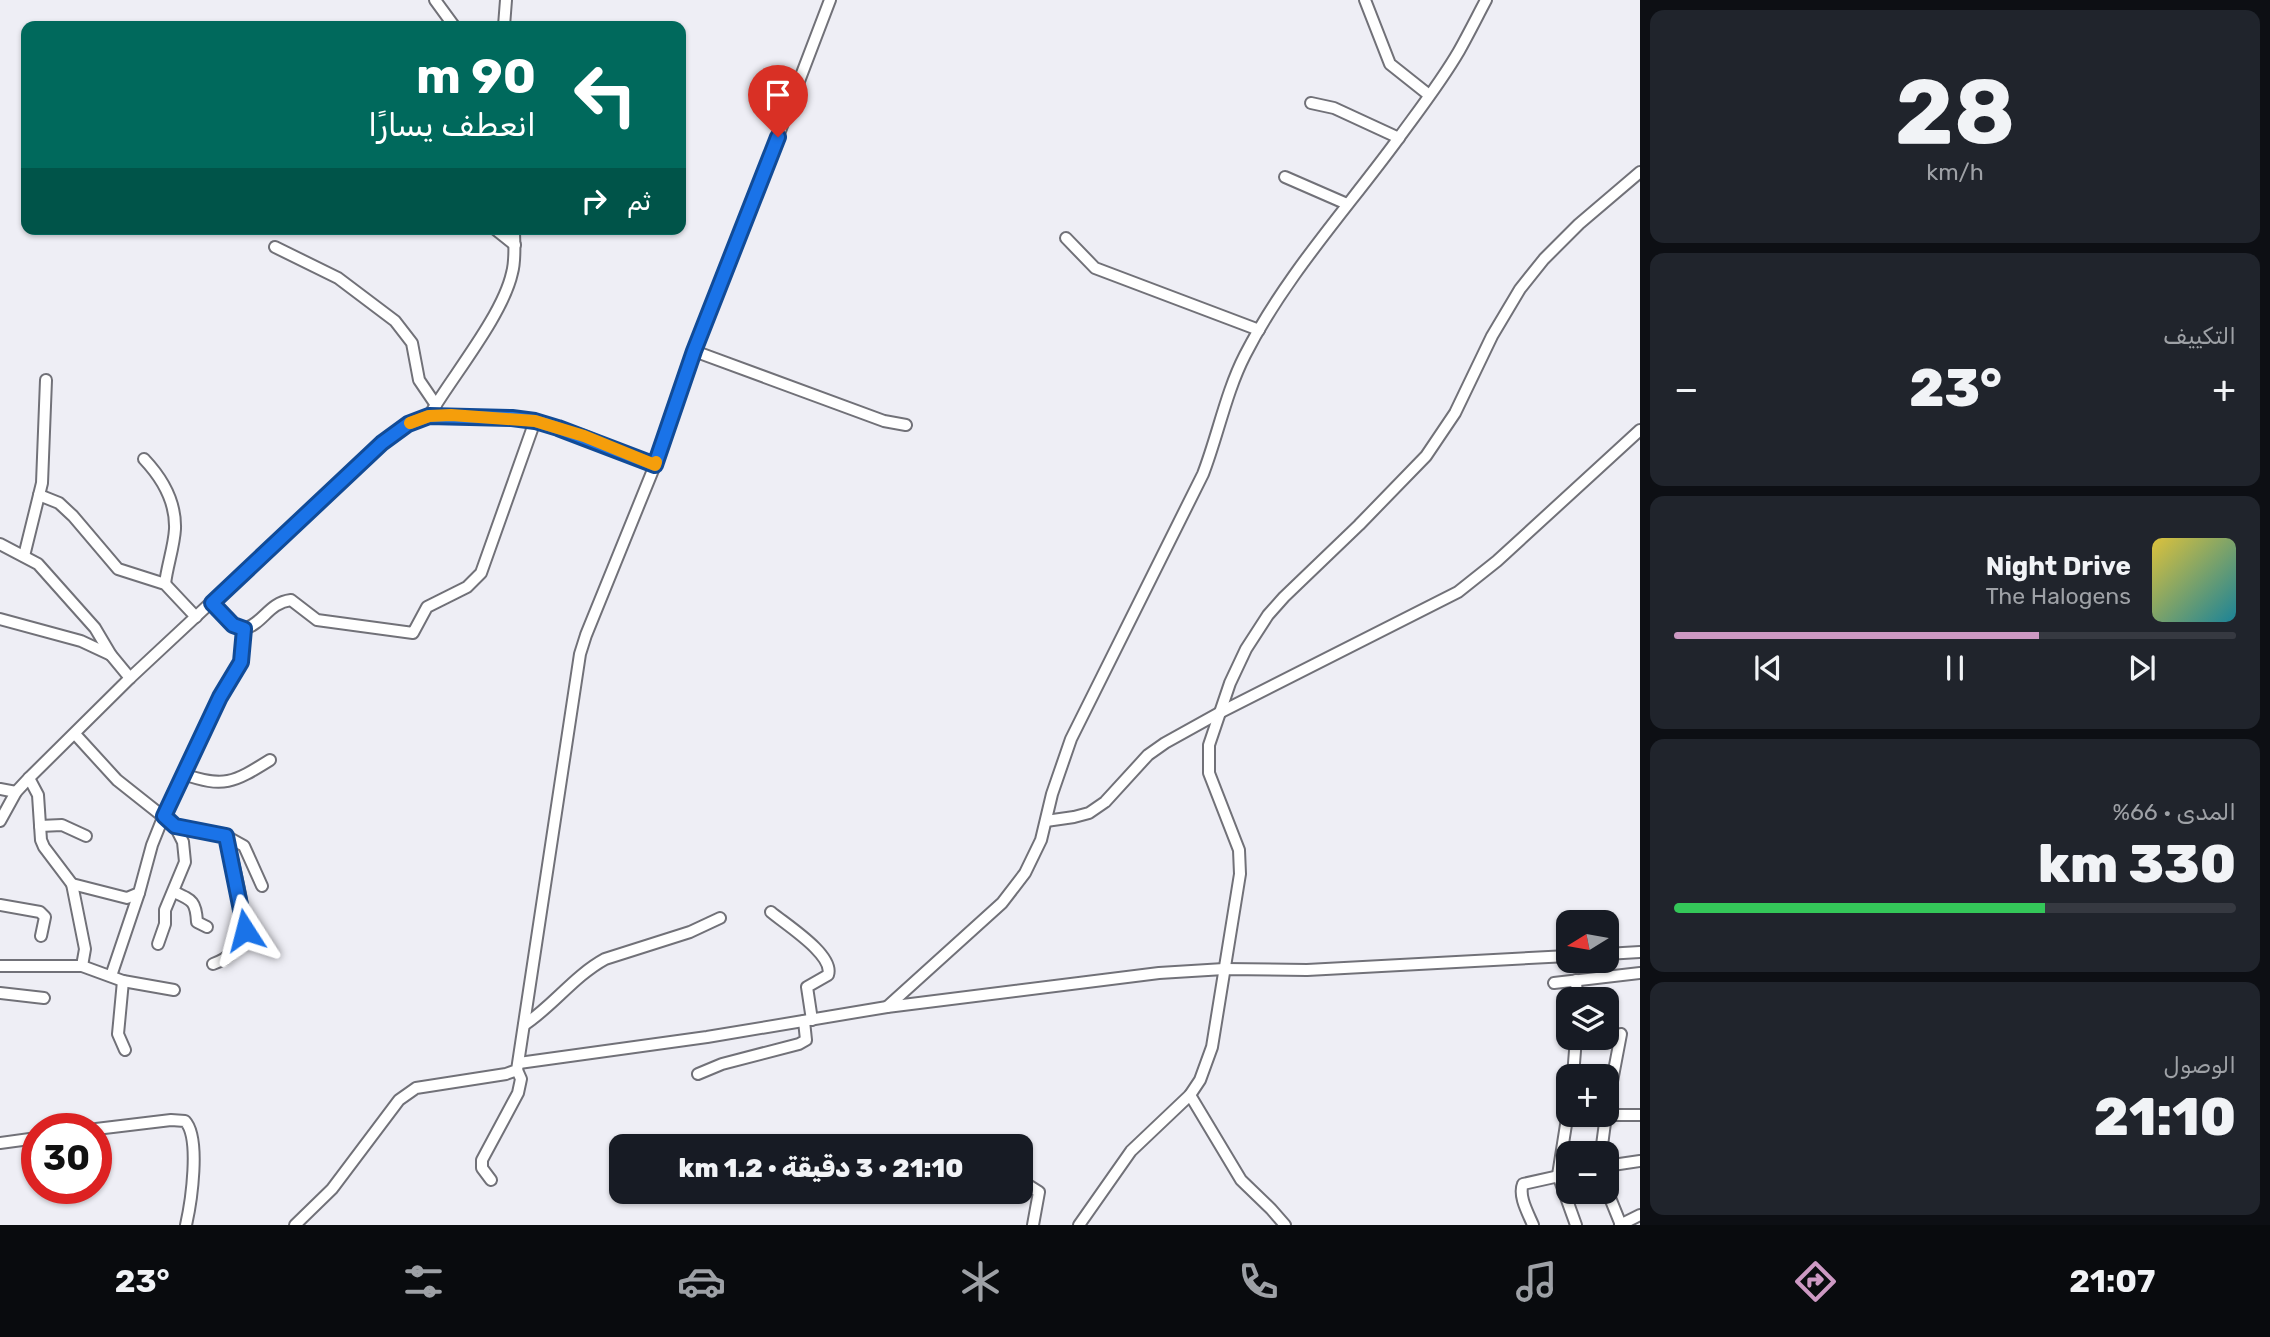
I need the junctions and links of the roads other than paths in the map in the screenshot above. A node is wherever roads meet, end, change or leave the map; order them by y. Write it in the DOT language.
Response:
graph roads {
  1 [pos="435,0"];
  2 [pos="506,0"];
  3 [pos="830,0"];
  4 [pos="1365,0"];
  5 [pos="1486,0"];
  6 [pos="450,21"];
  7 [pos="504,21"];
  8 [pos="1429,95"];
  9 [pos="1311,103"];
  10 [pos="1399,138"];
  11 [pos="1640,172"];
  12 [pos="1284,177"];
  13 [pos="1347,204"];
  14 [pos="502,235"];
  15 [pos="514,235"];
  16 [pos="1066,238"];
  17 [pos="514,245"];
  18 [pos="275,247"];
  19 [pos="1259,330"];
  20 [pos="694,351"];
  21 [pos="46,380"];
  22 [pos="436,405"];
  23 [pos="429,416"];
  24 [pos="535,421"];
  25 [pos="906,425"];
  26 [pos="1640,430"];
  27 [pos="144,459"];
  28 [pos="655,465"];
  29 [pos="39,495"];
  30 [pos="0,544"];
  31 [pos="24,556"];
  32 [pos="165,584"];
  33 [pos="212,603"];
  34 [pos="196,617"];
  35 [pos="3,624"];
  36 [pos="244,629"];
  37 [pos="111,655"];
  38 [pos="130,678"];
  39 [pos="1219,713"];
  40 [pos="75,734"];
  41 [pos="270,761"];
  42 [pos="183,774"];
  43 [pos="29,778"];
  44 [pos="0,789"];
  45 [pos="16,792"];
  46 [pos="164,816"];
  47 [pos="0,821"];
  48 [pos="1046,821"];
  49 [pos="40,826"];
  50 [pos="175,826"];
  51 [pos="86,836"];
  52 [pos="226,836"];
  53 [pos="72,884"];
  54 [pos="262,886"];
  55 [pos="174,892"];
  56 [pos="139,893"];
  57 [pos="0,905"];
  58 [pos="771,912"];
  59 [pos="720,918"];
  60 [pos="207,927"];
  61 [pos="41,936"];
  62 [pos="158,944"];
  63 [pos="1640,952"];
  64 [pos="1619,953"];
  65 [pos="1556,957"];
  66 [pos="213,964"];
  67 [pos="0,966"];
  68 [pos="82,966"];
  69 [pos="1224,969"];
  70 [pos="1640,973"];
  71 [pos="111,976"];
  72 [pos="1577,979"];
  73 [pos="123,981"];
  74 [pos="1554,983"];
  75 [pos="1577,987"];
  76 [pos="174,990"];
  77 [pos="0,993"];
  78 [pos="44,998"];
  79 [pos="887,1007"];
  80 [pos="808,1020"];
  81 [pos="524,1025"];
  82 [pos="1621,1034"];
  83 [pos="125,1049"];
  84 [pos="1615,1064"];
  85 [pos="518,1066"];
  86 [pos="698,1074"];
  87 [pos="1190,1095"];
  88 [pos="1619,1114"];
  89 [pos="1640,1115"];
  90 [pos="112,1127"];
  91 [pos="21,1140"];
  92 [pos="0,1143"];
  93 [pos="1640,1161"];
  94 [pos="1619,1164"];
  95 [pos="1556,1177"];
  96 [pos="491,1180"];
  97 [pos="1033,1188"];
  98 [pos="1571,1204"];
  99 [pos="1612,1204"];
  100 [pos="1640,1215"];
  101 [pos="186,1225"];
  102 [pos="295,1225"];
  103 [pos="1033,1225"];
  104 [pos="1079,1225"];
  105 [pos="1284,1225"];
  106 [pos="1533,1225"];
  107 [pos="1576,1225"];
  108 [pos="1621,1225"];
  1 -- 6 [label="street"];
  2 -- 7 [label="street"];
  3 -- 20 [label="street"];
  4 -- 8 [label="street"];
  5 -- 8 [label="street"];
  8 -- 10 [label="street"];
  9 -- 10 [label="street"];
  10 -- 13 [label="street"];
  11 -- 39 [label="street"];
  12 -- 13 [label="street"];
  13 -- 19 [label="street"];
  14 -- 17 [label="street"];
  15 -- 17 [label="street"];
  16 -- 19 [label="street"];
  17 -- 22 [label="street"];
  18 -- 22 [label="street"];
  19 -- 48 [label="street"];
  20 -- 25 [label="street"];
  20 -- 28 [label="street"];
  21 -- 29 [label="street"];
  22 -- 23 [label="street"];
  23 -- 24 [label="street"];
  23 -- 33 [label="street"];
  24 -- 28 [label="street"];
  24 -- 36 [label="street"];
  26 -- 39 [label="street"];
  27 -- 32 [label="street"];
  28 -- 81 [label="street"];
  29 -- 31 [label="street"];
  29 -- 32 [label="street"];
  30 -- 31 [label="street"];
  31 -- 37 [label="street"];
  32 -- 34 [label="street"];
  33 -- 34 [label="street"];
  33 -- 36 [label="street"];
  34 -- 38 [label="street"];
  35 -- 37 [label="street"];
  36 -- 42 [label="street"];
  37 -- 38 [label="street"];
  38 -- 40 [label="street"];
  39 -- 48 [label="street"];
  39 -- 69 [label="street"];
  40 -- 43 [label="street"];
  40 -- 46 [label="street"];
  41 -- 42 [label="street"];
  42 -- 46 [label="street"];
  43 -- 45 [label="street"];
  43 -- 49 [label="street"];
  44 -- 45 [label="street"];
  45 -- 47 [label="street"];
  46 -- 50 [label="street"];
  46 -- 56 [label="street"];
  48 -- 79 [label="street"];
  49 -- 51 [label="street"];
  49 -- 53 [label="street"];
  50 -- 52 [label="street"];
  50 -- 55 [label="street"];
  52 -- 54 [label="street"];
  52 -- 66 [label="street"];
  53 -- 56 [label="street"];
  53 -- 68 [label="street"];
  55 -- 60 [label="street"];
  55 -- 62 [label="street"];
  56 -- 71 [label="street"];
  57 -- 61 [label="street"];
  58 -- 80 [label="street"];
  59 -- 81 [label="street"];
  63 -- 64 [label="street"];
  65 -- 69 [label="street"];
  67 -- 68 [label="street"];
  68 -- 71 [label="street"];
  69 -- 79 [label="street"];
  69 -- 87 [label="street"];
  70 -- 72 [label="street"];
  71 -- 73 [label="street"];
  72 -- 74 [label="street"];
  72 -- 75 [label="street"];
  73 -- 76 [label="street"];
  73 -- 83 [label="street"];
  77 -- 78 [label="street"];
  79 -- 80 [label="street"];
  80 -- 85 [label="street"];
  80 -- 86 [label="street"];
  81 -- 85 [label="street"];
  82 -- 84 [label="street"];
  85 -- 96 [label="street"];
  85 -- 102 [label="street"];
  87 -- 104 [label="street"];
  87 -- 105 [label="street"];
  88 -- 89 [label="street"];
  90 -- 101 [label="street"];
  91 -- 92 [label="street"];
  93 -- 94 [label="street"];
  95 -- 106 [label="street"];
  97 -- 103 [label="street"];
  98 -- 107 [label="street"];
  99 -- 108 [label="street"];
  100 -- 108 [label="street"];
}
